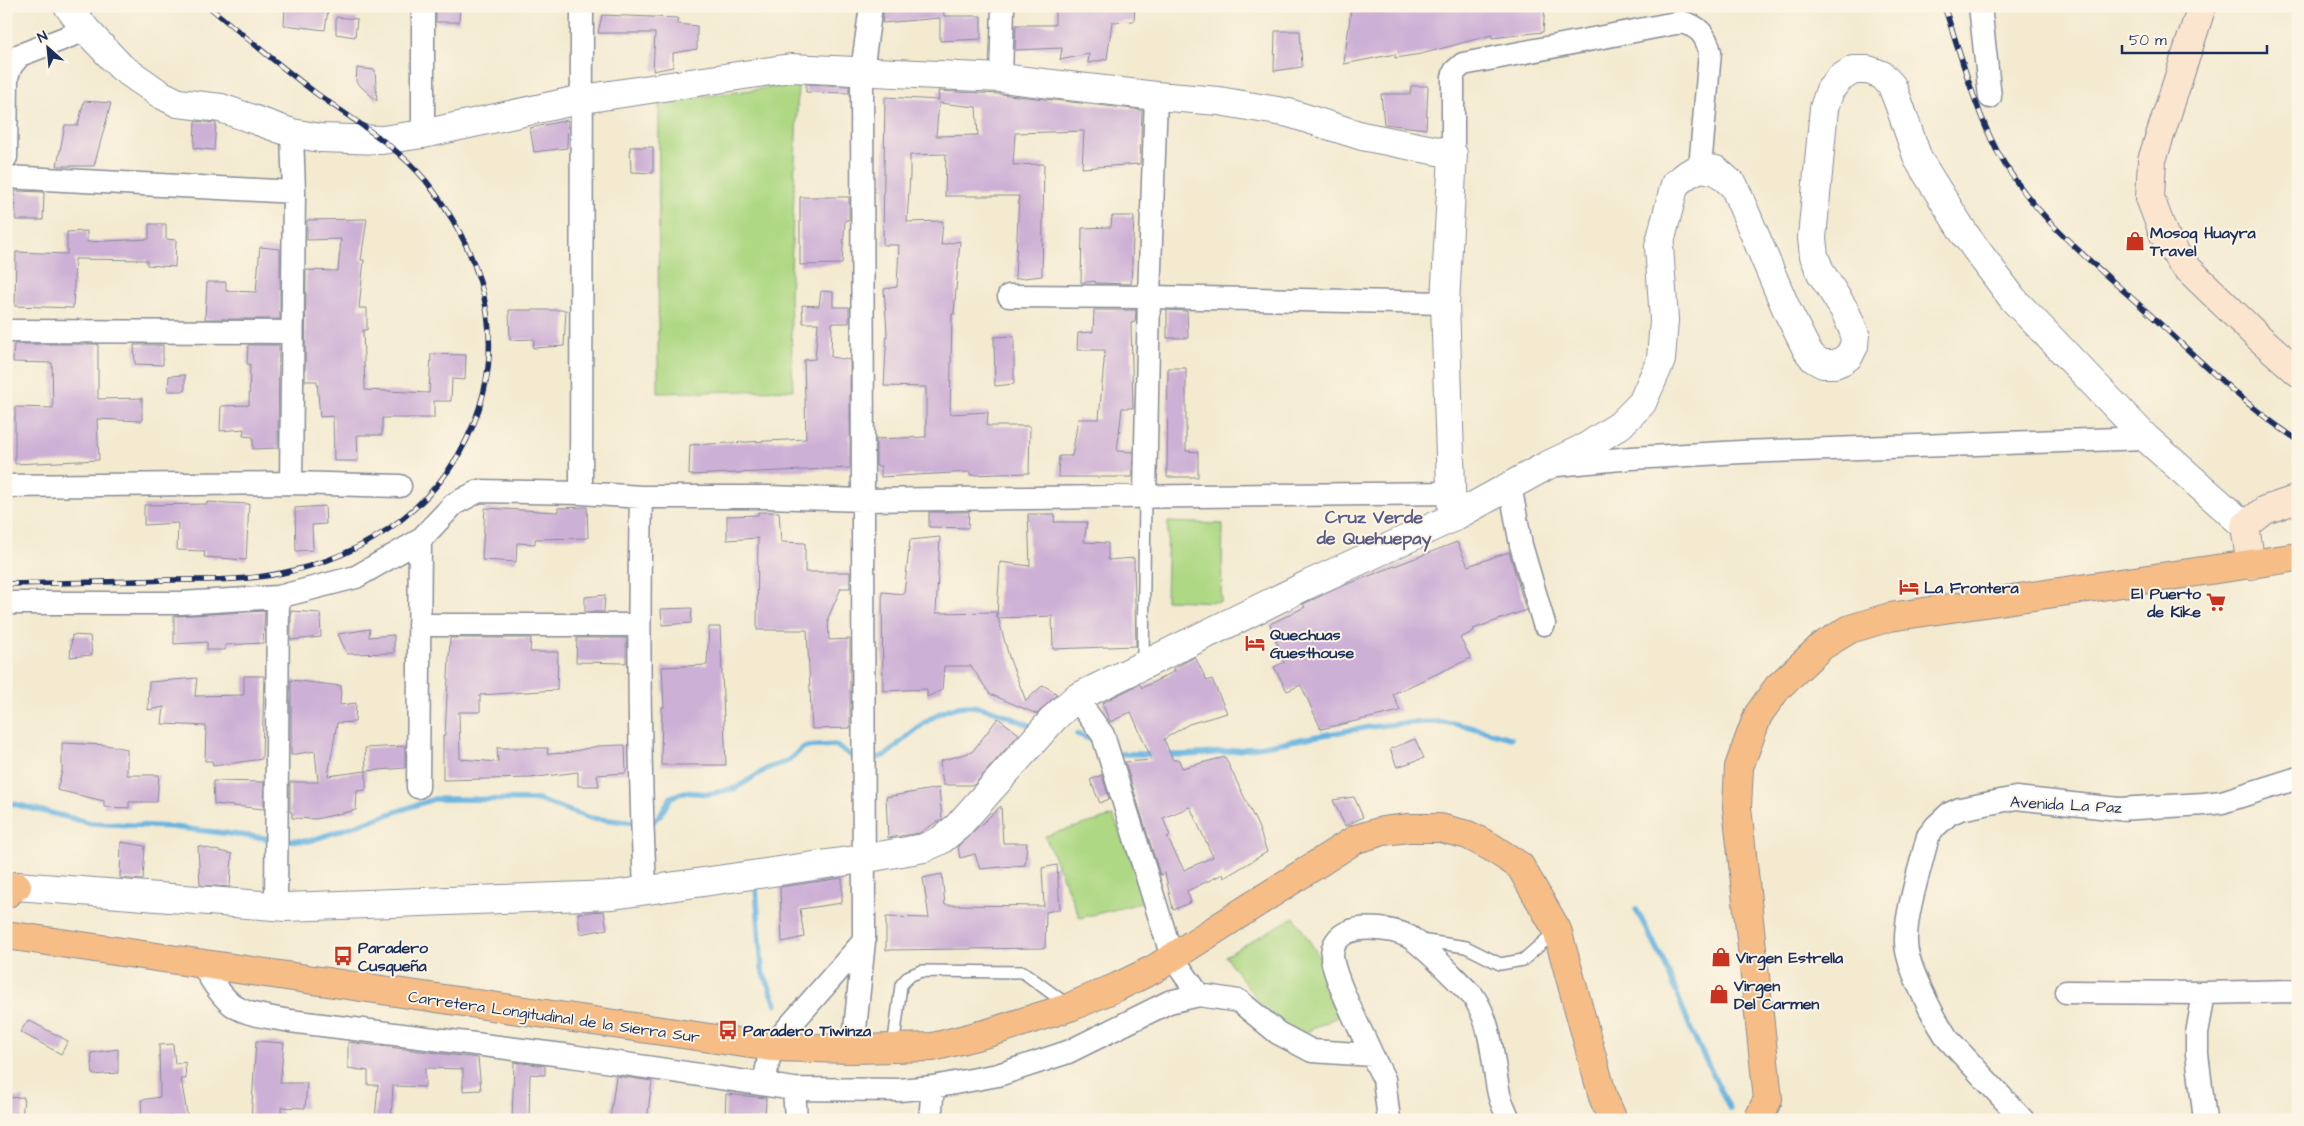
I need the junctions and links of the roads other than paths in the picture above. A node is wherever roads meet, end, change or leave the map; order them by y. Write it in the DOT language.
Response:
graph roads {
  1 [pos="68,6"];
  2 [pos="423,6"];
  3 [pos="582,6"];
  4 [pos="871,6"];
  5 [pos="1003,6"];
  6 [pos="1980,6"];
  7 [pos="2202,6"];
  8 [pos="86,30"];
  9 [pos="862,71"];
  10 [pos="1001,78"];
  11 [pos="1156,96"];
  12 [pos="1990,97"];
  13 [pos="582,99"];
  14 [pos="292,133"];
  15 [pos="423,134"];
  16 [pos="1453,154"];
  17 [pos="6,157"];
  18 [pos="1700,168"];
  19 [pos="6,177"];
  20 [pos="294,192"];
  21 [pos="1009,296"];
  22 [pos="1148,296"];
  23 [pos="1445,303"];
  24 [pos="6,331"];
  25 [pos="292,332"];
  26 [pos="2298,372"];
  27 [pos="2146,438"];
  28 [pos="1546,466"];
  29 [pos="291,483"];
  30 [pos="1510,485"];
  31 [pos="6,486"];
  32 [pos="400,486"];
  33 [pos="581,493"];
  34 [pos="641,497"];
  35 [pos="1145,497"];
  36 [pos="2298,499"];
  37 [pos="862,500"];
  38 [pos="1451,505"];
  39 [pos="2245,526"];
  40 [pos="420,540"];
  41 [pos="2298,557"];
  42 [pos="2250,566"];
  43 [pos="278,597"];
  44 [pos="6,603"];
  45 [pos="1544,624"];
  46 [pos="419,625"];
  47 [pos="638,625"];
  48 [pos="1143,663"];
  49 [pos="1076,698"];
  50 [pos="2298,778"];
  51 [pos="418,787"];
  52 [pos="862,859"];
  53 [pos="10,888"];
  54 [pos="645,890"];
  55 [pos="276,906"];
  56 [pos="1557,930"];
  57 [pos="6,935"];
  58 [pos="1413,939"];
  59 [pos="864,941"];
  60 [pos="1172,957"];
  61 [pos="201,963"];
  62 [pos="2298,991"];
  63 [pos="2066,992"];
  64 [pos="2204,993"];
  65 [pos="1199,995"];
  66 [pos="1070,1007"];
  67 [pos="771,1047"];
  68 [pos="853,1049"];
  69 [pos="893,1049"];
  70 [pos="1372,1055"];
  71 [pos="764,1084"];
  72 [pos="932,1087"];
  73 [pos="794,1089"];
  74 [pos="796,1120"];
  75 [pos="930,1120"];
  76 [pos="1389,1120"];
  77 [pos="1509,1120"];
  78 [pos="1613,1120"];
  79 [pos="1758,1120"];
  80 [pos="2023,1120"];
  81 [pos="2205,1120"];
  1 -- 8 [label="street"];
  2 -- 15 [label="street"];
  3 -- 13 [label="street"];
  4 -- 9 [label="street"];
  5 -- 10 [label="street"];
  6 -- 12 [label="street"];
  7 -- 26 [label="main road"];
  8 -- 14 [label="street"];
  8 -- 17 [label="street"];
  9 -- 10 [label="street"];
  9 -- 13 [label="street"];
  9 -- 37 [label="street"];
  10 -- 11 [label="street"];
  11 -- 16 [label="street"];
  11 -- 22 [label="street"];
  13 -- 15 [label="street"];
  13 -- 33 [label="street"];
  14 -- 15 [label="street"];
  14 -- 20 [label="street"];
  16 -- 18 [label="street"];
  16 -- 23 [label="street"];
  18 -- 27 [label="street"];
  18 -- 28 [label="street"];
  19 -- 20 [label="street"];
  20 -- 25 [label="street"];
  21 -- 22 [label="street"];
  22 -- 23 [label="street"];
  22 -- 35 [label="street"];
  23 -- 38 [label="street"];
  24 -- 25 [label="street"];
  25 -- 29 [label="street"];
  27 -- 28 [label="street"];
  27 -- 39 [label="street"];
  28 -- 30 [label="street"];
  29 -- 31 [label="street"];
  29 -- 32 [label="street"];
  30 -- 38 [label="street"];
  30 -- 45 [label="street"];
  33 -- 34 [label="street"];
  33 -- 40 [label="street"];
  34 -- 37 [label="street"];
  34 -- 47 [label="street"];
  35 -- 37 [label="street"];
  35 -- 38 [label="street"];
  35 -- 48 [label="lane"];
  36 -- 39 [label="main road"];
  37 -- 52 [label="street"];
  38 -- 48 [label="street"];
  39 -- 42 [label="main road"];
  40 -- 43 [label="street"];
  40 -- 46 [label="street"];
  41 -- 42 [label="highway"];
  42 -- 79 [label="highway"];
  43 -- 44 [label="street"];
  43 -- 55 [label="street"];
  46 -- 47 [label="street"];
  46 -- 51 [label="street"];
  47 -- 54 [label="street"];
  48 -- 49 [label="street"];
  49 -- 52 [label="street"];
  49 -- 60 [label="street"];
  50 -- 80 [label="street, Avenida La Paz"];
  52 -- 54 [label="street"];
  52 -- 59 [label="street"];
  53 -- 55 [label="street"];
  54 -- 55 [label="street"];
  56 -- 58 [label="lane"];
  56 -- 60 [label="highway, Carretera Longitudinal de la Sierra Sur"];
  56 -- 78 [label="highway, Carretera Longitudinal de la Sierra Sur"];
  57 -- 61 [label="highway, Carretera Longitudinal de la Sierra Sur"];
  58 -- 70 [label="street"];
  58 -- 77 [label="street"];
  59 -- 67 [label="street"];
  59 -- 68 [label="street"];
  60 -- 65 [label="street"];
  60 -- 66 [label="highway, Carretera Longitudinal de la Sierra Sur"];
  61 -- 67 [label="highway, Carretera Longitudinal de la Sierra Sur"];
  61 -- 71 [label="street"];
  62 -- 64 [label="street"];
  63 -- 64 [label="street"];
  64 -- 81 [label="street"];
  65 -- 70 [label="street"];
  65 -- 72 [label="street"];
  66 -- 69 [label="highway, Carretera Longitudinal de la Sierra Sur"];
  66 -- 69 [label="lane"];
  67 -- 68 [label="highway, Carretera Longitudinal de la Sierra Sur"];
  67 -- 71 [label="street"];
  68 -- 69 [label="highway, Carretera Longitudinal de la Sierra Sur"];
  70 -- 76 [label="street"];
  71 -- 73 [label="street"];
  72 -- 73 [label="street"];
  72 -- 75 [label="street"];
  73 -- 74 [label="street"];
}
